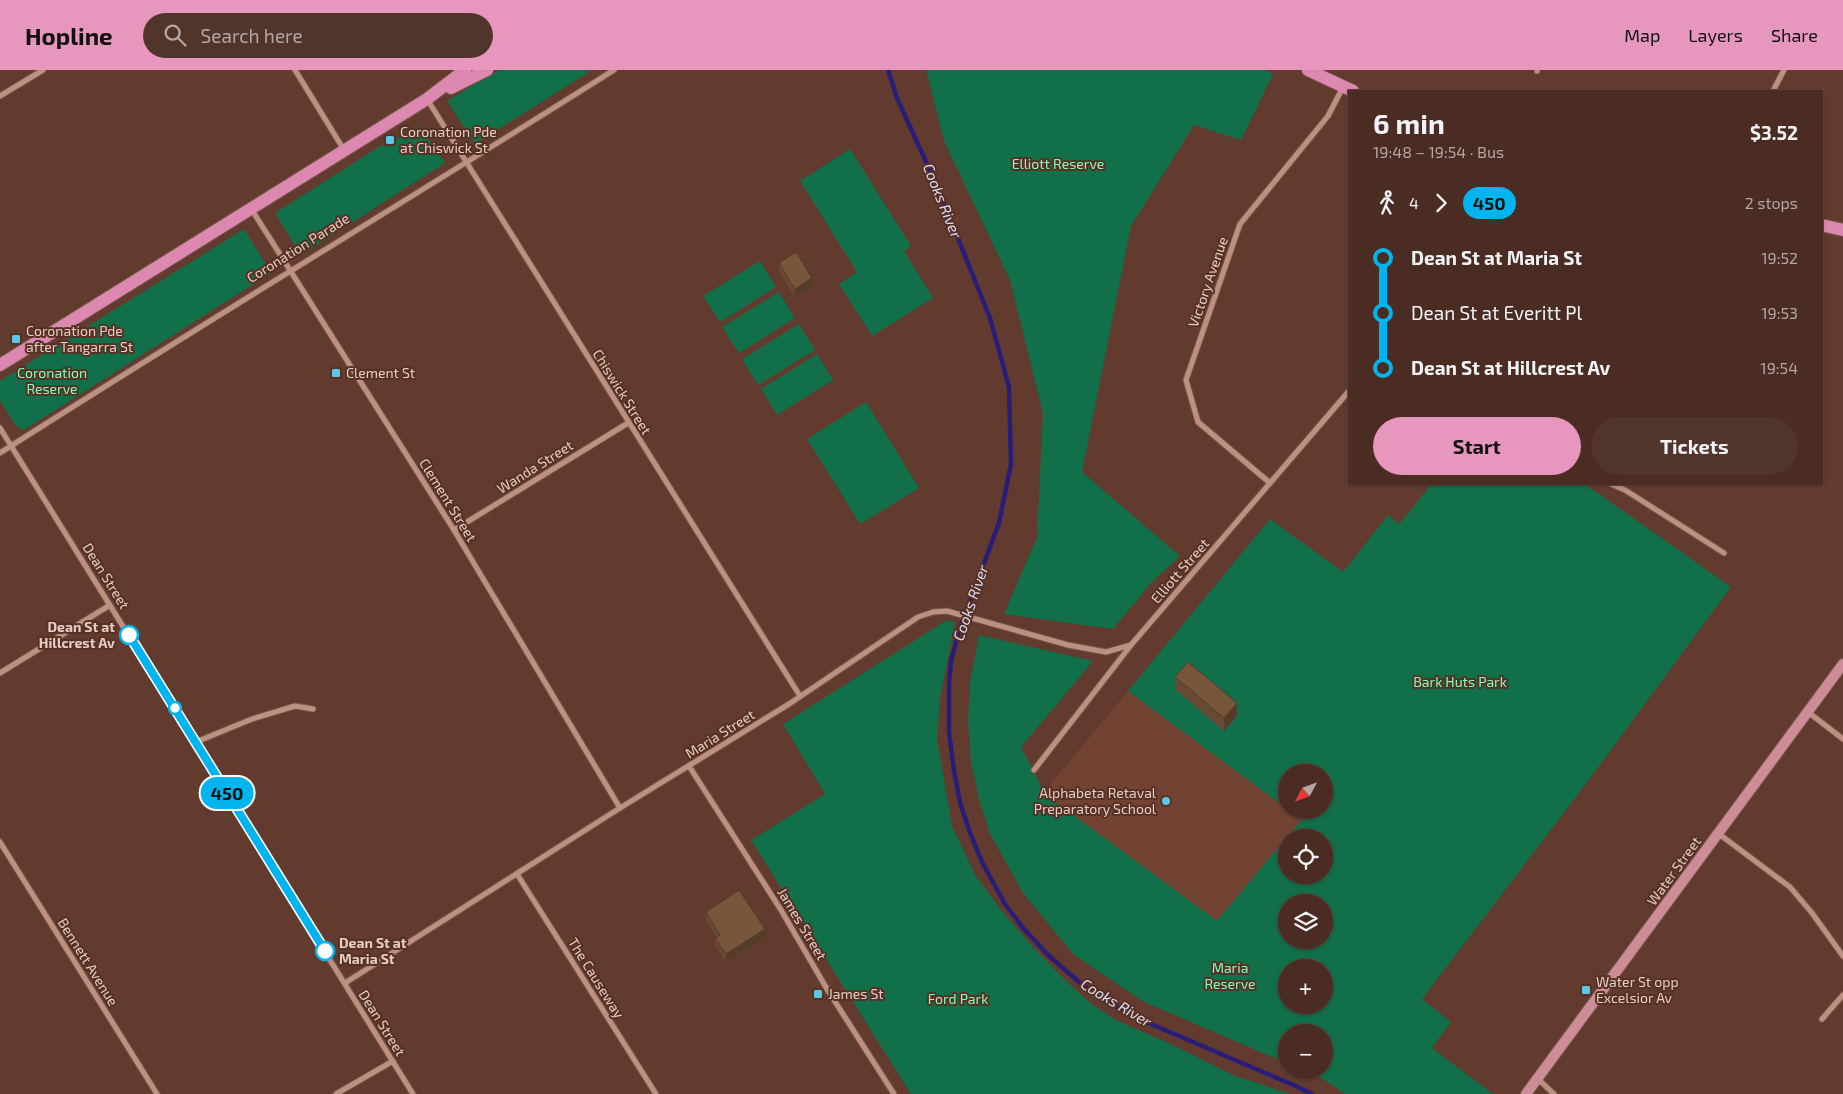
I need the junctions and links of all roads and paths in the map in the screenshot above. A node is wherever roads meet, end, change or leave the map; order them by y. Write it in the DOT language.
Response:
graph roads {
  1 [pos="43,70"];
  2 [pos="295,70"];
  3 [pos="465,70"];
  4 [pos="487,70"];
  5 [pos="614,70"];
  6 [pos="1308,70"];
  7 [pos="1784,70"];
  8 [pos="1348,89"];
  9 [pos="1774,90"];
  10 [pos="0,96"];
  11 [pos="427,99"];
  12 [pos="344,150"];
  13 [pos="467,163"];
  14 [pos="251,208"];
  15 [pos="1823,225"];
  16 [pos="1843,230"];
  17 [pos="290,270"];
  18 [pos="0,365"];
  19 [pos="1348,392"];
  20 [pos="628,423"];
  21 [pos="0,428"];
  22 [pos="11,446"];
  23 [pos="0,454"];
  24 [pos="1270,483"];
  25 [pos="1613,485"];
  26 [pos="454,530"];
  27 [pos="1724,553"];
  28 [pos="110,605"];
  29 [pos="1131,645"];
  30 [pos="1843,664"];
  31 [pos="0,673"];
  32 [pos="800,696"];
  33 [pos="313,709"];
  34 [pos="1808,711"];
  35 [pos="1843,739"];
  36 [pos="196,742"];
  37 [pos="689,766"];
  38 [pos="1034,770"];
  39 [pos="620,808"];
  40 [pos="1719,834"];
  41 [pos="0,842"];
  42 [pos="518,874"];
  43 [pos="1843,956"];
  44 [pos="345,983"];
  45 [pos="1843,995"];
  46 [pos="1822,1019"];
  47 [pos="393,1061"];
  48 [pos="1538,1079"];
  49 [pos="157,1094"];
  50 [pos="336,1094"];
  51 [pos="413,1094"];
  52 [pos="656,1094"];
  53 [pos="894,1094"];
  54 [pos="1526,1094"];
  55 [pos="1554,1094"];
  1 -- 10 [label="street"];
  2 -- 12 [label="street"];
  3 -- 11 [label="main road"];
  4 -- 11 [label="main road"];
  5 -- 13 [label="street, Coronation Parade"];
  6 -- 8 [label="main road"];
  7 -- 9 [label="street"];
  8 -- 24 [label="street, Victory Avenue"];
  11 -- 12 [label="main road"];
  11 -- 13 [label="street, Chiswick Street"];
  12 -- 14 [label="main road"];
  13 -- 17 [label="street, Coronation Parade"];
  13 -- 20 [label="street, Chiswick Street"];
  14 -- 17 [label="street, Clement Street"];
  14 -- 18 [label="main road"];
  15 -- 16 [label="main road"];
  17 -- 22 [label="street, Coronation Parade"];
  17 -- 26 [label="street, Clement Street"];
  19 -- 24 [label="street, Elliott Street"];
  20 -- 26 [label="street, Wanda Street"];
  20 -- 32 [label="street, Chiswick Street"];
  21 -- 22 [label="street, Dean Street"];
  22 -- 23 [label="street, Coronation Parade"];
  22 -- 28 [label="street, Dean Street"];
  24 -- 29 [label="street, Elliott Street"];
  25 -- 27 [label="street"];
  26 -- 39 [label="street, Clement Street"];
  28 -- 31 [label="street"];
  28 -- 36 [label="street, Dean Street"];
  29 -- 32 [label="street, Maria Street"];
  29 -- 38 [label="street, Elliott Street"];
  30 -- 34 [label="main road, Water Street"];
  32 -- 37 [label="street, Maria Street"];
  33 -- 36 [label="street"];
  34 -- 35 [label="street"];
  34 -- 40 [label="main road, Water Street"];
  36 -- 44 [label="street, Dean Street"];
  37 -- 39 [label="street, Maria Street"];
  37 -- 53 [label="street, James Street"];
  39 -- 42 [label="street, Maria Street"];
  40 -- 43 [label="street"];
  40 -- 48 [label="main road, Water Street"];
  41 -- 49 [label="street, Bennett Avenue"];
  42 -- 44 [label="street, Maria Street"];
  42 -- 52 [label="street, The Causeway"];
  44 -- 47 [label="street, Dean Street"];
  45 -- 46 [label="street"];
  47 -- 50 [label="street"];
  47 -- 51 [label="street, Dean Street"];
  48 -- 54 [label="main road, Water Street"];
  48 -- 55 [label="street"];
}
